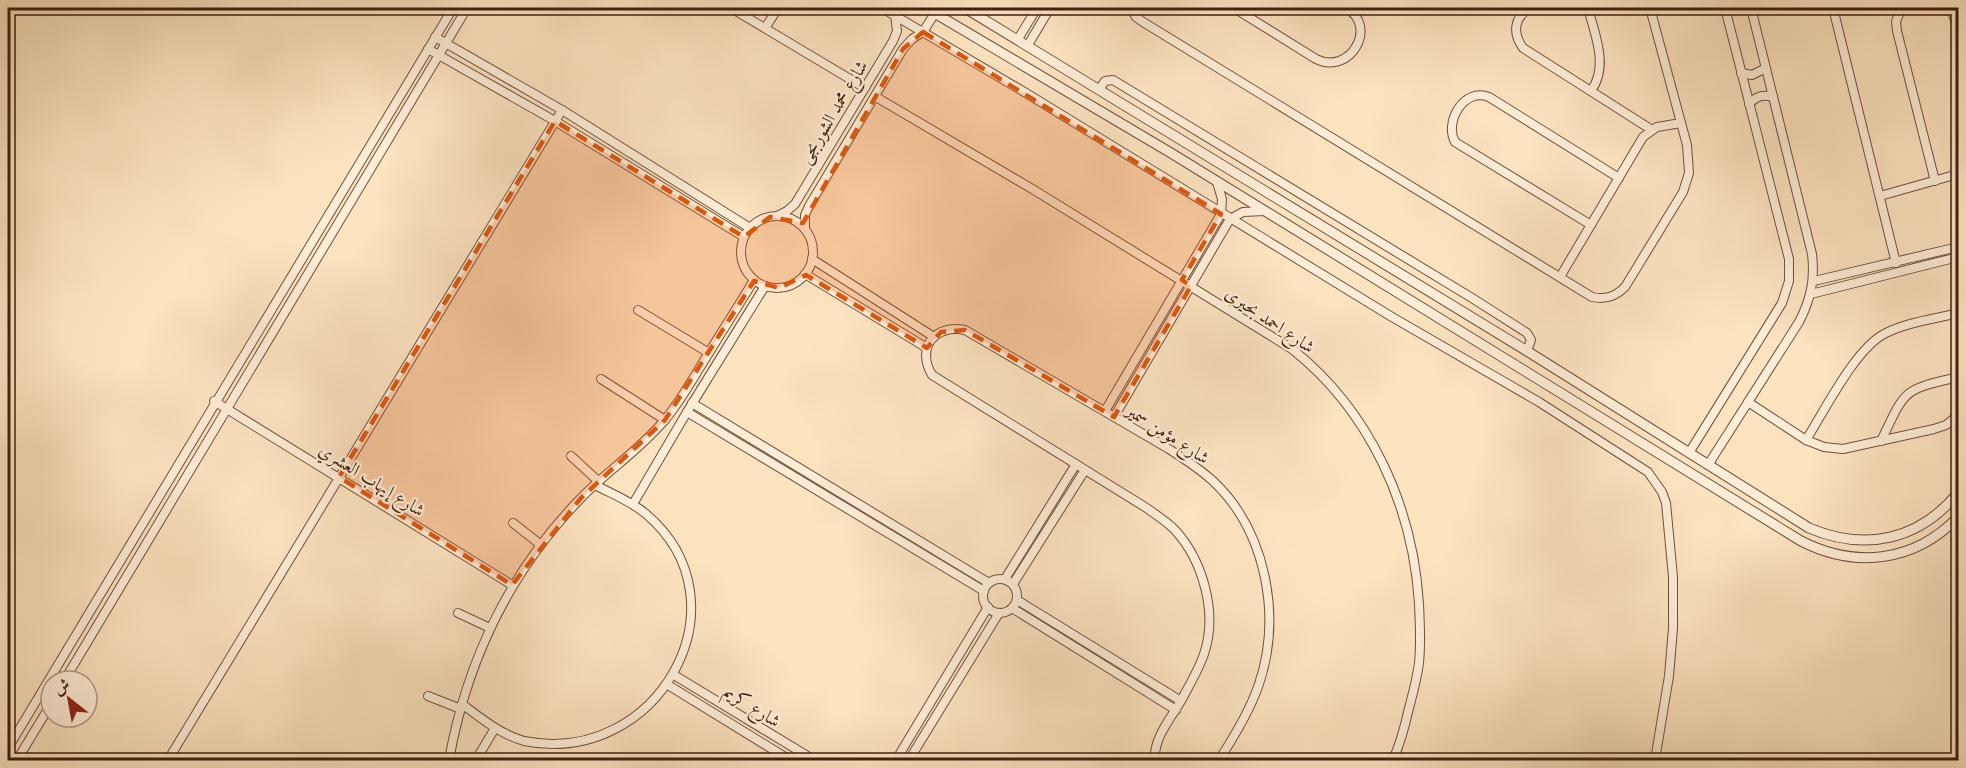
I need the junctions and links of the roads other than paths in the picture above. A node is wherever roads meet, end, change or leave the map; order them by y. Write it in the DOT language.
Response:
graph roads {
  1 [pos="453,8"];
  2 [pos="467,8"];
  3 [pos="731,8"];
  4 [pos="777,8"];
  5 [pos="882,8"];
  6 [pos="926,8"];
  7 [pos="965,8"];
  8 [pos="1037,8"];
  9 [pos="1050,8"];
  10 [pos="1130,8"];
  11 [pos="1234,8"];
  12 [pos="1346,8"];
  13 [pos="1531,8"];
  14 [pos="1588,8"];
  15 [pos="1650,8"];
  16 [pos="1725,8"];
  17 [pos="1751,8"];
  18 [pos="1833,8"];
  19 [pos="1902,8"];
  20 [pos="1951,8"];
  21 [pos="935,13"];
  22 [pos="895,15"];
  23 [pos="765,28"];
  24 [pos="1959,30"];
  25 [pos="923,32"];
  26 [pos="435,37"];
  27 [pos="1018,39"];
  28 [pos="446,43"];
  29 [pos="1028,45"];
  30 [pos="428,49"];
  31 [pos="439,56"];
  32 [pos="1766,68"];
  33 [pos="1741,73"];
  34 [pos="865,88"];
  35 [pos="1100,88"];
  36 [pos="1591,91"];
  37 [pos="876,97"];
  38 [pos="1773,97"];
  39 [pos="1749,104"];
  40 [pos="562,110"];
  41 [pos="555,121"];
  42 [pos="1681,123"];
  43 [pos="1652,130"];
  44 [pos="1180,137"];
  45 [pos="1171,153"];
  46 [pos="1959,174"];
  47 [pos="1619,178"];
  48 [pos="1935,181"];
  49 [pos="1217,182"];
  50 [pos="1880,196"];
  51 [pos="1265,211"];
  52 [pos="1221,214"];
  53 [pos="777,216"];
  54 [pos="1230,219"];
  55 [pos="1591,225"];
  56 [pos="750,228"];
  57 [pos="805,229"];
  58 [pos="744,237"];
  59 [pos="1959,247"];
  60 [pos="1959,257"];
  61 [pos="812,259"];
  62 [pos="1896,263"];
  63 [pos="805,274"];
  64 [pos="1560,277"];
  65 [pos="754,280"];
  66 [pos="1182,280"];
  67 [pos="1814,281"];
  68 [pos="765,286"];
  69 [pos="1191,286"];
  70 [pos="1811,294"];
  71 [pos="1451,304"];
  72 [pos="638,310"];
  73 [pos="1959,313"];
  74 [pos="1442,320"];
  75 [pos="934,337"];
  76 [pos="927,348"];
  77 [pos="1527,351"];
  78 [pos="709,353"];
  79 [pos="1959,377"];
  80 [pos="601,379"];
  81 [pos="214,401"];
  82 [pos="692,402"];
  83 [pos="1748,402"];
  84 [pos="1609,403"];
  85 [pos="227,409"];
  86 [pos="1105,411"];
  87 [pos="687,412"];
  88 [pos="1959,415"];
  89 [pos="1114,417"];
  90 [pos="1601,417"];
  91 [pos="665,420"];
  92 [pos="1806,440"];
  93 [pos="1881,441"];
  94 [pos="1689,453"];
  95 [pos="571,456"];
  96 [pos="1076,464"];
  97 [pos="1708,465"];
  98 [pos="1085,470"];
  99 [pos="339,477"];
  100 [pos="596,483"];
  101 [pos="1959,493"];
  102 [pos="633,504"];
  103 [pos="1959,517"];
  104 [pos="513,523"];
  105 [pos="541,545"];
  106 [pos="1005,579"];
  107 [pos="989,583"];
  108 [pos="1013,584"];
  109 [pos="512,585"];
  110 [pos="984,591"];
  111 [pos="1017,600"];
  112 [pos="988,607"];
  113 [pos="1012,608"];
  114 [pos="458,613"];
  115 [pos="999,613"];
  116 [pos="490,628"];
  117 [pos="71,669"];
  118 [pos="675,675"];
  119 [pos="668,685"];
  120 [pos="428,696"];
  121 [pos="1181,700"];
  122 [pos="462,707"];
  123 [pos="728,708"];
  124 [pos="1176,710"];
  125 [pos="721,719"];
  126 [pos="39,723"];
  127 [pos="495,728"];
  128 [pos="8,748"];
  129 [pos="8,757"];
  130 [pos="15,760"];
  131 [pos="168,760"];
  132 [pos="449,760"];
  133 [pos="476,760"];
  134 [pos="789,760"];
  135 [pos="814,760"];
  136 [pos="896,760"];
  137 [pos="909,760"];
  138 [pos="1155,760"];
  139 [pos="1219,760"];
  140 [pos="1392,760"];
  141 [pos="1655,760"];
  1 -- 26 [label="street"];
  2 -- 28 [label="street"];
  3 -- 23 [label="street"];
  4 -- 23 [label="street"];
  5 -- 22 [label="street"];
  6 -- 21 [label="street"];
  7 -- 27 [label="street"];
  8 -- 27 [label="street"];
  9 -- 29 [label="street"];
  10 -- 64 [label="street"];
  11 -- 12 [label="street"];
  13 -- 36 [label="street"];
  14 -- 36 [label="street"];
  15 -- 42 [label="street"];
  16 -- 33 [label="street"];
  17 -- 32 [label="street"];
  18 -- 50 [label="street"];
  19 -- 48 [label="street"];
  20 -- 24 [label="street"];
  21 -- 25 [label="street, شارع محمد الشوربجى"];
  21 -- 45 [label="street"];
  22 -- 25 [label="street"];
  22 -- 34 [label="street, شارع محمد الشوربجى"];
  23 -- 34 [label="street"];
  25 -- 37 [label="street, شارع محمد الشوربجى"];
  25 -- 52 [label="street"];
  26 -- 28 [label="street"];
  26 -- 30 [label="street"];
  27 -- 29 [label="street"];
  28 -- 31 [label="street"];
  28 -- 40 [label="street"];
  29 -- 35 [label="street"];
  30 -- 31 [label="street"];
  30 -- 81 [label="street"];
  31 -- 41 [label="street"];
  31 -- 85 [label="street"];
  32 -- 33 [label="street"];
  32 -- 38 [label="street"];
  33 -- 39 [label="street"];
  34 -- 53 [label="street, شارع محمد الشوربجى"];
  35 -- 44 [label="street"];
  35 -- 77 [label="street"];
  36 -- 43 [label="street"];
  37 -- 57 [label="street, شارع محمد الشوربجى"];
  37 -- 66 [label="street, شارع احمد بحيرى"];
  38 -- 39 [label="street"];
  38 -- 67 [label="street"];
  39 -- 94 [label="street"];
  40 -- 41 [label="street"];
  40 -- 56 [label="street"];
  41 -- 58 [label="street"];
  41 -- 99 [label="street"];
  42 -- 43 [label="street"];
  42 -- 64 [label="street"];
  43 -- 47 [label="street"];
  44 -- 45 [label="street"];
  44 -- 71 [label="street"];
  45 -- 49 [label="street"];
  46 -- 48 [label="street"];
  47 -- 55 [label="street"];
  47 -- 55 [label="street"];
  48 -- 50 [label="street"];
  49 -- 51 [label="street"];
  49 -- 52 [label="street"];
  50 -- 62 [label="street"];
  51 -- 54 [label="street"];
  51 -- 74 [label="street"];
  52 -- 54 [label="street"];
  52 -- 66 [label="street"];
  53 -- 56 [label="street"];
  53 -- 57 [label="street"];
  54 -- 69 [label="street"];
  54 -- 141 [label="street"];
  55 -- 64 [label="street"];
  56 -- 58 [label="street"];
  57 -- 61 [label="street"];
  58 -- 65 [label="street"];
  59 -- 62 [label="street"];
  60 -- 70 [label="street"];
  61 -- 63 [label="street"];
  61 -- 75 [label="street"];
  62 -- 67 [label="street"];
  63 -- 68 [label="street"];
  63 -- 76 [label="street"];
  65 -- 68 [label="street"];
  65 -- 78 [label="street"];
  66 -- 69 [label="street, شارع احمد بحيرى"];
  66 -- 86 [label="street"];
  67 -- 70 [label="street"];
  68 -- 82 [label="street"];
  69 -- 89 [label="street"];
  69 -- 140 [label="street, شارع احمد بحيرى"];
  70 -- 83 [label="street"];
  71 -- 74 [label="street"];
  71 -- 77 [label="street"];
  72 -- 78 [label="street"];
  73 -- 92 [label="street"];
  74 -- 90 [label="street"];
  75 -- 76 [label="street"];
  75 -- 86 [label="street, شارع مؤمن سمير"];
  76 -- 96 [label="street"];
  77 -- 84 [label="street"];
  78 -- 91 [label="street"];
  79 -- 93 [label="street"];
  80 -- 91 [label="street"];
  81 -- 85 [label="street, شارع إيهاب العشري"];
  81 -- 128 [label="street"];
  82 -- 87 [label="street"];
  82 -- 107 [label="street"];
  83 -- 92 [label="street"];
  83 -- 97 [label="street"];
  84 -- 90 [label="street"];
  84 -- 94 [label="street"];
  85 -- 99 [label="street, شارع إيهاب العشري"];
  85 -- 117 [label="street"];
  86 -- 89 [label="street, شارع مؤمن سمير"];
  87 -- 102 [label="street"];
  87 -- 110 [label="street"];
  88 -- 93 [label="street"];
  89 -- 139 [label="street, شارع مؤمن سمير"];
  90 -- 103 [label="street"];
  91 -- 100 [label="street"];
  92 -- 93 [label="street"];
  94 -- 97 [label="street"];
  95 -- 100 [label="street"];
  96 -- 98 [label="street"];
  96 -- 106 [label="street"];
  97 -- 101 [label="street"];
  98 -- 108 [label="street"];
  98 -- 121 [label="street"];
  99 -- 109 [label="street, شارع إيهاب العشري"];
  99 -- 131 [label="street"];
  100 -- 102 [label="street"];
  100 -- 105 [label="street"];
  102 -- 118 [label="street"];
  104 -- 105 [label="street"];
  105 -- 109 [label="street"];
  106 -- 107 [label="street"];
  106 -- 108 [label="street"];
  107 -- 110 [label="street"];
  108 -- 111 [label="street"];
  109 -- 116 [label="street"];
  110 -- 112 [label="street"];
  111 -- 113 [label="street"];
  111 -- 121 [label="street"];
  112 -- 115 [label="street"];
  112 -- 136 [label="street"];
  113 -- 115 [label="street"];
  113 -- 124 [label="street"];
  114 -- 116 [label="street"];
  115 -- 137 [label="street"];
  116 -- 122 [label="street"];
  118 -- 119 [label="street"];
  118 -- 123 [label="street, شارع كريم"];
  119 -- 125 [label="street, شارع كريم"];
  119 -- 127 [label="street"];
  120 -- 122 [label="street"];
  121 -- 124 [label="street"];
  122 -- 127 [label="street"];
  122 -- 132 [label="street"];
  123 -- 125 [label="street"];
  123 -- 135 [label="street, شارع كريم"];
  124 -- 138 [label="street"];
  125 -- 134 [label="street, شارع كريم"];
  126 -- 130 [label="street"];
  127 -- 133 [label="street"];
  129 -- 130 [label="street"];
}
